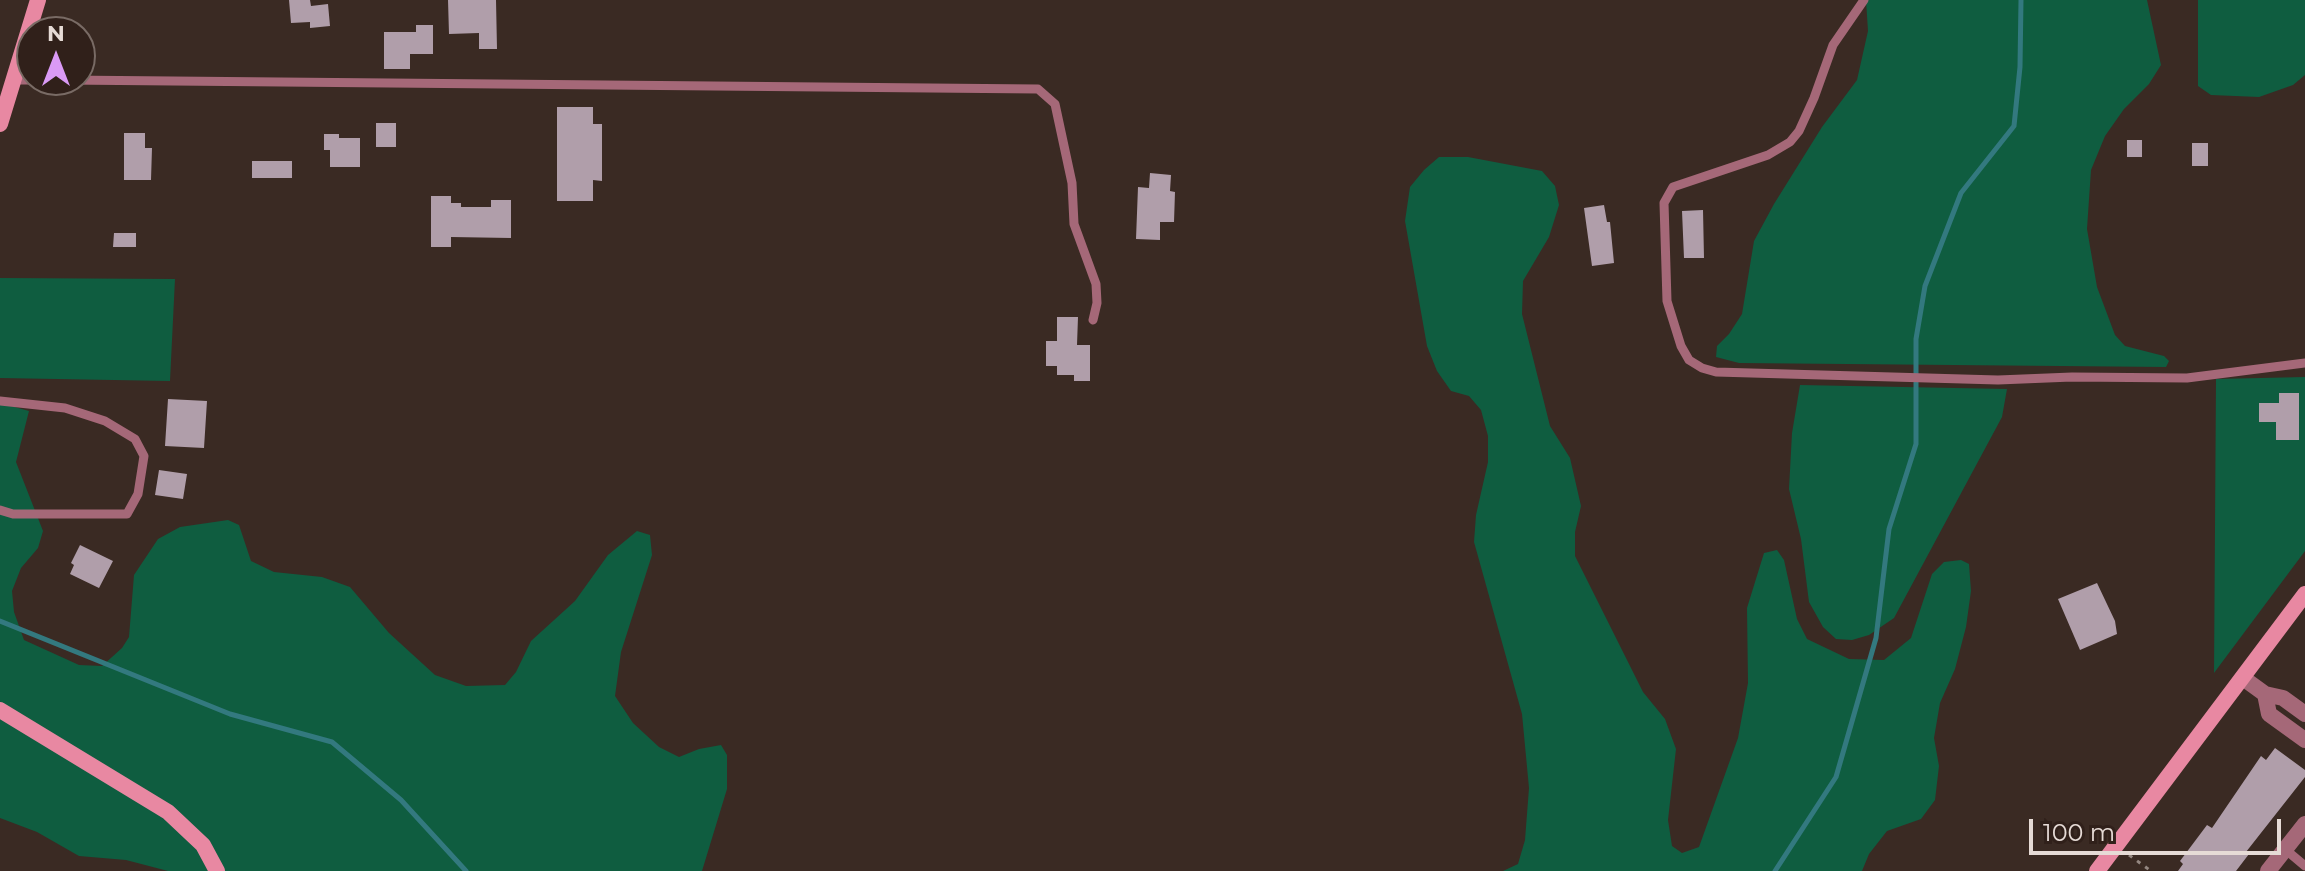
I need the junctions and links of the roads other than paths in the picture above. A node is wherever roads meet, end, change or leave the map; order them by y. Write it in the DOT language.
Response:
graph roads {
  1 [pos="38,0"];
  2 [pos="1864,0"];
  3 [pos="13,80"];
  4 [pos="96,80"];
  5 [pos="0,124"];
  6 [pos="1093,320"];
  7 [pos="2305,363"];
  8 [pos="0,401"];
  9 [pos="0,510"];
  10 [pos="2305,594"];
  11 [pos="2243,678"];
  12 [pos="2265,694"];
  13 [pos="0,710"];
  14 [pos="2305,714"];
  15 [pos="2305,740"];
  16 [pos="2305,824"];
  17 [pos="2286,850"];
  18 [pos="2305,866"];
  19 [pos="217,871"];
  20 [pos="2097,871"];
  21 [pos="2268,871"];
  1 -- 3 [label="street"];
  2 -- 7 [label="lane"];
  3 -- 5 [label="street"];
  4 -- 6 [label="lane"];
  8 -- 9 [label="lane"];
  10 -- 11 [label="street"];
  11 -- 12 [label="street"];
  11 -- 20 [label="street"];
  12 -- 14 [label="street"];
  12 -- 15 [label="street"];
  13 -- 19 [label="street"];
  16 -- 17 [label="street"];
  17 -- 18 [label="lane"];
  17 -- 21 [label="street"];
}
